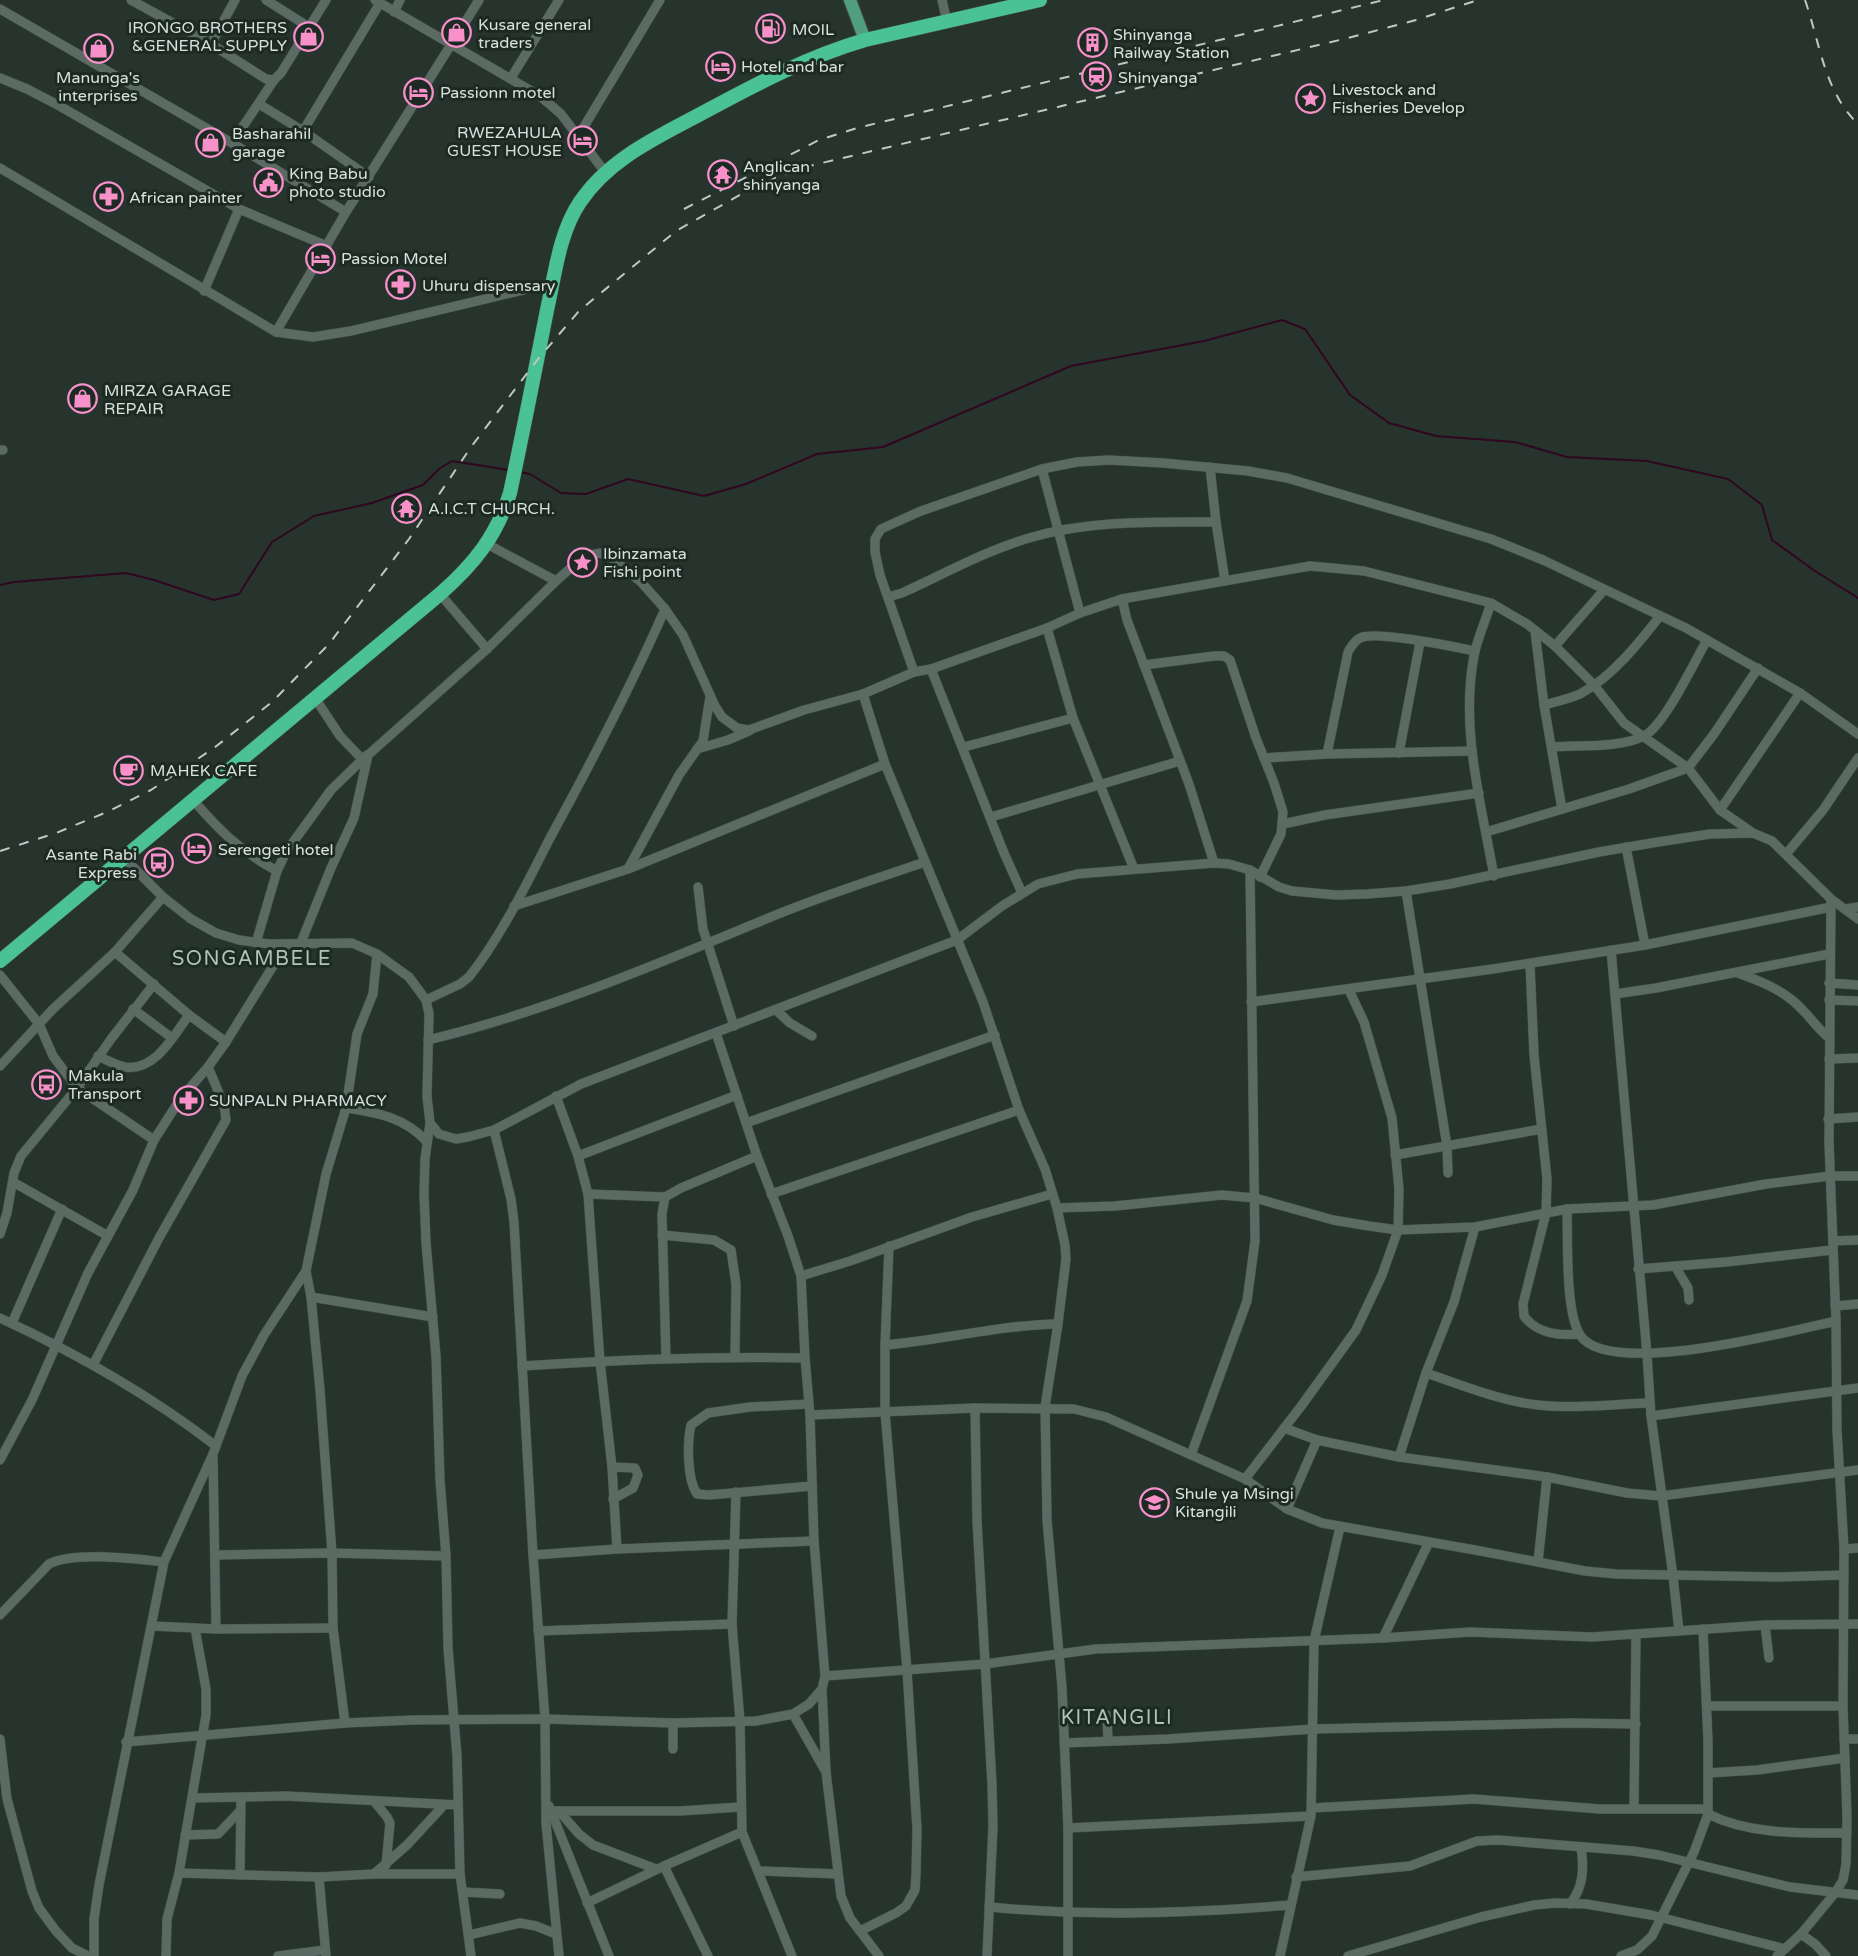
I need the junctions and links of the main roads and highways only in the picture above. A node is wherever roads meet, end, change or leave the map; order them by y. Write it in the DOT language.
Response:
graph roads {
  1 [pos="850,0"];
  2 [pos="1040,0"];
  3 [pos="1023,2"];
  4 [pos="865,40"];
  5 [pos="0,961"];
  1 -- 4 [label="main road"];
  2 -- 3 [label="highway"];
  3 -- 4 [label="highway"];
  4 -- 5 [label="highway"];
}
